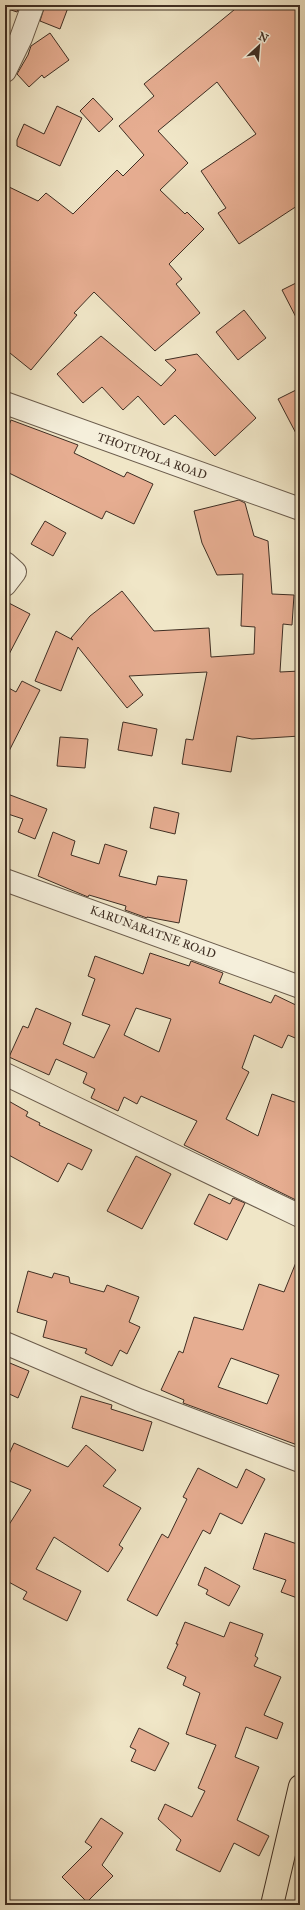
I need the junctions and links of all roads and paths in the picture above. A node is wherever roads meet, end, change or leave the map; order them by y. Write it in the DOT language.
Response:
graph roads {
  1 [pos="33,5"];
  2 [pos="5,71"];
  3 [pos="6,405"];
  4 [pos="300,508"];
  5 [pos="5,563"];
  6 [pos="5,586"];
  7 [pos="5,880"];
  8 [pos="300,987"];
  9 [pos="5,1074"];
  10 [pos="300,1216"];
  11 [pos="5,1343"];
  12 [pos="300,1461"];
  13 [pos="300,1786"];
  14 [pos="272,1905"];
  1 -- 2 [label="street"];
  3 -- 4 [label="street, THOTUPOLA ROAD"];
  5 -- 6 [label="street"];
  7 -- 8 [label="street, KARUNARATNE ROAD"];
  9 -- 10 [label="street"];
  11 -- 12 [label="street"];
  13 -- 14 [label="highway"];
}
